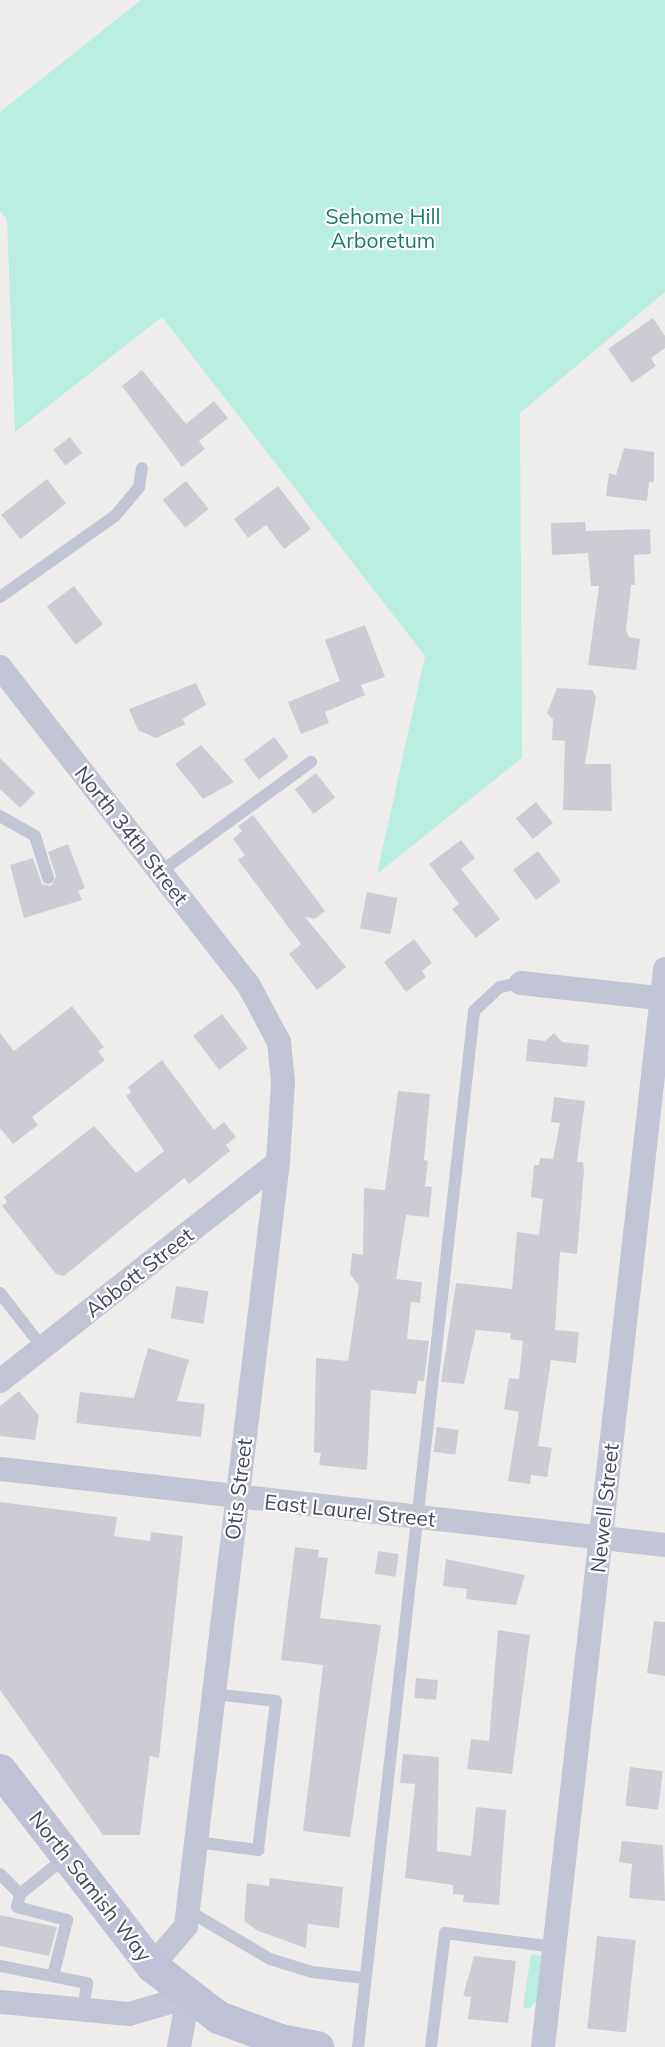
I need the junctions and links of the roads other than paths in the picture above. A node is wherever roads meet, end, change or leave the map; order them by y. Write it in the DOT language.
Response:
graph roads {
  1 [pos="142,468"];
  2 [pos="0,597"];
  3 [pos="0,667"];
  4 [pos="311,762"];
  5 [pos="0,816"];
  6 [pos="160,872"];
  7 [pos="48,878"];
  8 [pos="665,969"];
  9 [pos="521,983"];
  10 [pos="663,999"];
  11 [pos="261,1004"];
  12 [pos="278,1162"];
  13 [pos="0,1293"];
  14 [pos="42,1347"];
  15 [pos="0,1381"];
  16 [pos="0,1469"];
  17 [pos="237,1497"];
  18 [pos="417,1517"];
  19 [pos="600,1538"];
  20 [pos="665,1545"];
  21 [pos="214,1694"];
  22 [pos="0,1770"];
  23 [pos="196,1842"];
  24 [pos="67,1857"];
  25 [pos="0,1874"];
  26 [pos="20,1894"];
  27 [pos="187,1910"];
  28 [pos="554,1947"];
  29 [pos="0,1966"];
  30 [pos="152,1966"];
  31 [pos="53,1976"];
  32 [pos="365,1978"];
  33 [pos="188,1997"];
  34 [pos="0,2002"];
  35 [pos="83,2010"];
  36 [pos="178,2047"];
  37 [pos="317,2047"];
  38 [pos="357,2047"];
  39 [pos="431,2047"];
  40 [pos="543,2047"];
  1 -- 2 [label="lane"];
  3 -- 6 [label="street, North 34th Street"];
  4 -- 6 [label="lane"];
  5 -- 7 [label="lane"];
  6 -- 11 [label="street, North 34th Street"];
  8 -- 10 [label="street, Newell Street"];
  9 -- 10 [label="street"];
  9 -- 18 [label="lane"];
  10 -- 19 [label="street, Newell Street"];
  11 -- 12 [label="street, Otis Street"];
  12 -- 14 [label="street, Abbott Street"];
  12 -- 17 [label="street, Otis Street"];
  13 -- 14 [label="lane"];
  14 -- 15 [label="street, Abbott Street"];
  16 -- 17 [label="street, East Laurel Street"];
  17 -- 18 [label="street, East Laurel Street"];
  17 -- 21 [label="street, Otis Street"];
  18 -- 19 [label="street, East Laurel Street"];
  18 -- 32 [label="lane"];
  19 -- 20 [label="street, East Laurel Street"];
  19 -- 28 [label="street, Newell Street"];
  21 -- 23 [label="street, Otis Street"];
  21 -- 23 [label="lane"];
  22 -- 24 [label="main road, North Samish Way"];
  23 -- 27 [label="street, Otis Street"];
  24 -- 26 [label="lane"];
  24 -- 30 [label="main road, North Samish Way"];
  25 -- 26 [label="lane"];
  26 -- 31 [label="lane"];
  27 -- 30 [label="street, Otis Street"];
  27 -- 32 [label="lane"];
  28 -- 39 [label="lane"];
  28 -- 40 [label="street, Newell Street"];
  29 -- 31 [label="lane"];
  30 -- 33 [label="main road, North Samish Way"];
  31 -- 35 [label="lane"];
  32 -- 38 [label="lane"];
  33 -- 35 [label="street"];
  33 -- 36 [label="street"];
  33 -- 37 [label="main road, North Samish Way"];
  34 -- 35 [label="street"];
}
